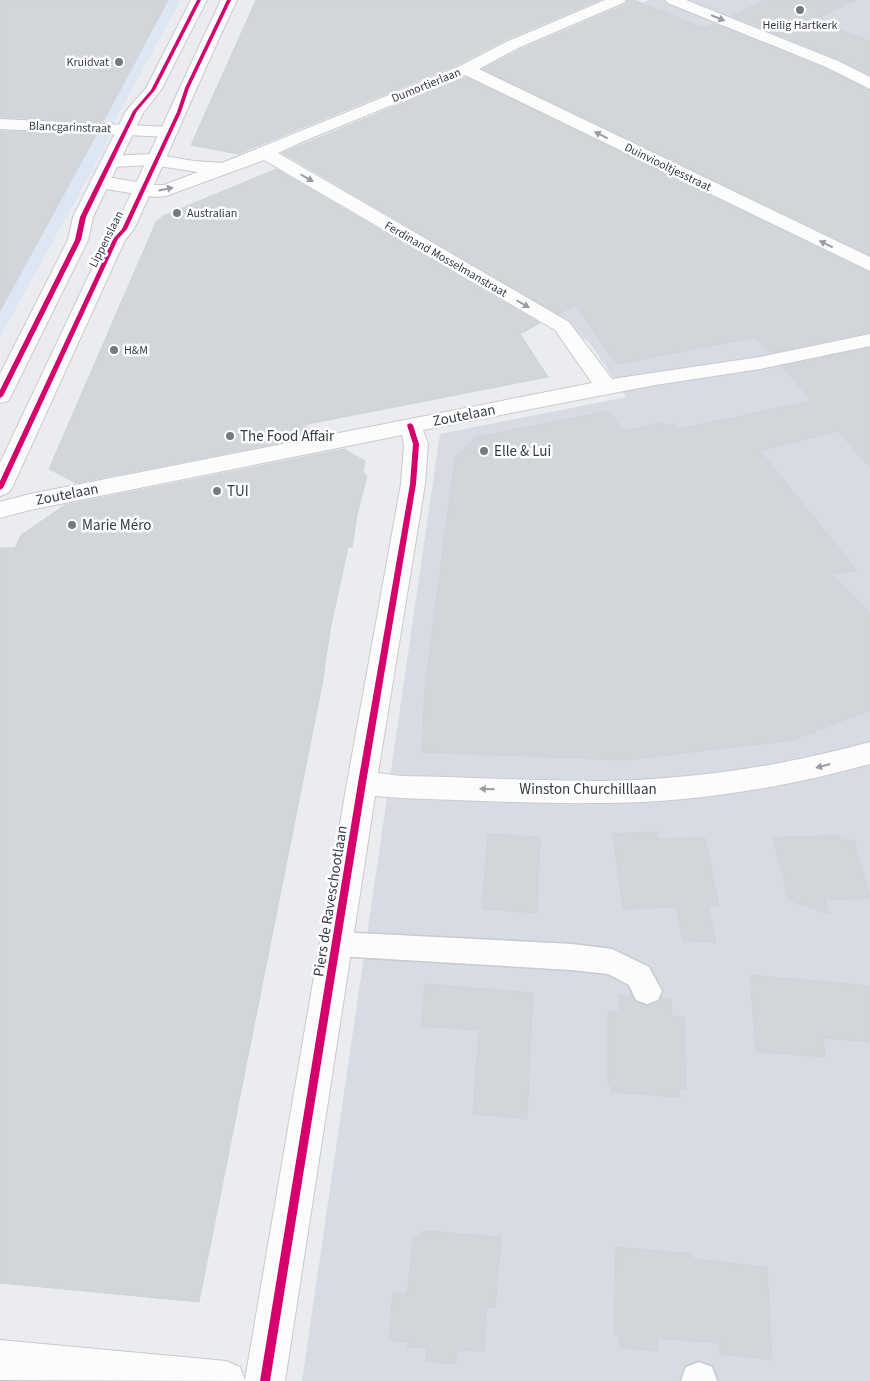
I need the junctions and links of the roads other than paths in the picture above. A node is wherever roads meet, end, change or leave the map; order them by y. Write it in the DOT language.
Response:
graph roads {
  1 [pos="199,0"];
  2 [pos="228,0"];
  3 [pos="618,0"];
  4 [pos="673,0"];
  5 [pos="466,69"];
  6 [pos="870,69"];
  7 [pos="854,77"];
  8 [pos="870,84"];
  9 [pos="0,124"];
  10 [pos="125,130"];
  11 [pos="169,132"];
  12 [pos="265,153"];
  13 [pos="156,160"];
  14 [pos="111,162"];
  15 [pos="231,165"];
  16 [pos="100,182"];
  17 [pos="142,190"];
  18 [pos="870,265"];
  19 [pos="870,340"];
  20 [pos="606,387"];
  21 [pos="0,396"];
  22 [pos="410,425"];
  23 [pos="0,488"];
  24 [pos="0,510"];
  25 [pos="870,753"];
  26 [pos="362,783"];
  27 [pos="337,944"];
  28 [pos="647,991"];
  29 [pos="0,1360"];
  30 [pos="226,1381"];
  31 [pos="266,1381"];
  1 -- 10 [label="street, Lippenslaan"];
  2 -- 11 [label="street, Lippenslaan"];
  3 -- 5 [label="street, Dumortierlaan"];
  4 -- 7 [label="street, one-way"];
  5 -- 12 [label="street, Dumortierlaan"];
  18 -- 5 [label="street, Duinviooltjesstraat, one-way"];
  6 -- 7 [label="street"];
  7 -- 8 [label="street"];
  9 -- 10 [label="street, Blancgarinstraat"];
  10 -- 11 [label="street, Blancgarinstraat"];
  10 -- 14 [label="street, Lippenslaan"];
  11 -- 13 [label="street, Lippenslaan"];
  12 -- 15 [label="street, Dumortierlaan"];
  12 -- 20 [label="street, Ferdinand Mosselmanstraat, one-way"];
  13 -- 14 [label="street, Dumortierlaan"];
  13 -- 15 [label="street, Dumortierlaan"];
  13 -- 17 [label="street, Lippenslaan"];
  14 -- 16 [label="street, Lippenslaan"];
  17 -- 15 [label="street, Dumortierlaan, one-way"];
  16 -- 17 [label="street, Dumortierlaan"];
  16 -- 21 [label="street, Lippenslaan"];
  17 -- 23 [label="street, Lippenslaan"];
  19 -- 20 [label="street, Zoutelaan"];
  20 -- 22 [label="street, Zoutelaan"];
  22 -- 24 [label="street, Zoutelaan"];
  22 -- 26 [label="street, Piers de Raveschootlaan"];
  25 -- 26 [label="street, Winston Churchilllaan, one-way"];
  26 -- 27 [label="street, Piers de Raveschootlaan"];
  27 -- 28 [label="lane"];
  27 -- 31 [label="street, Piers de Raveschootlaan"];
  29 -- 30 [label="street"];
}
